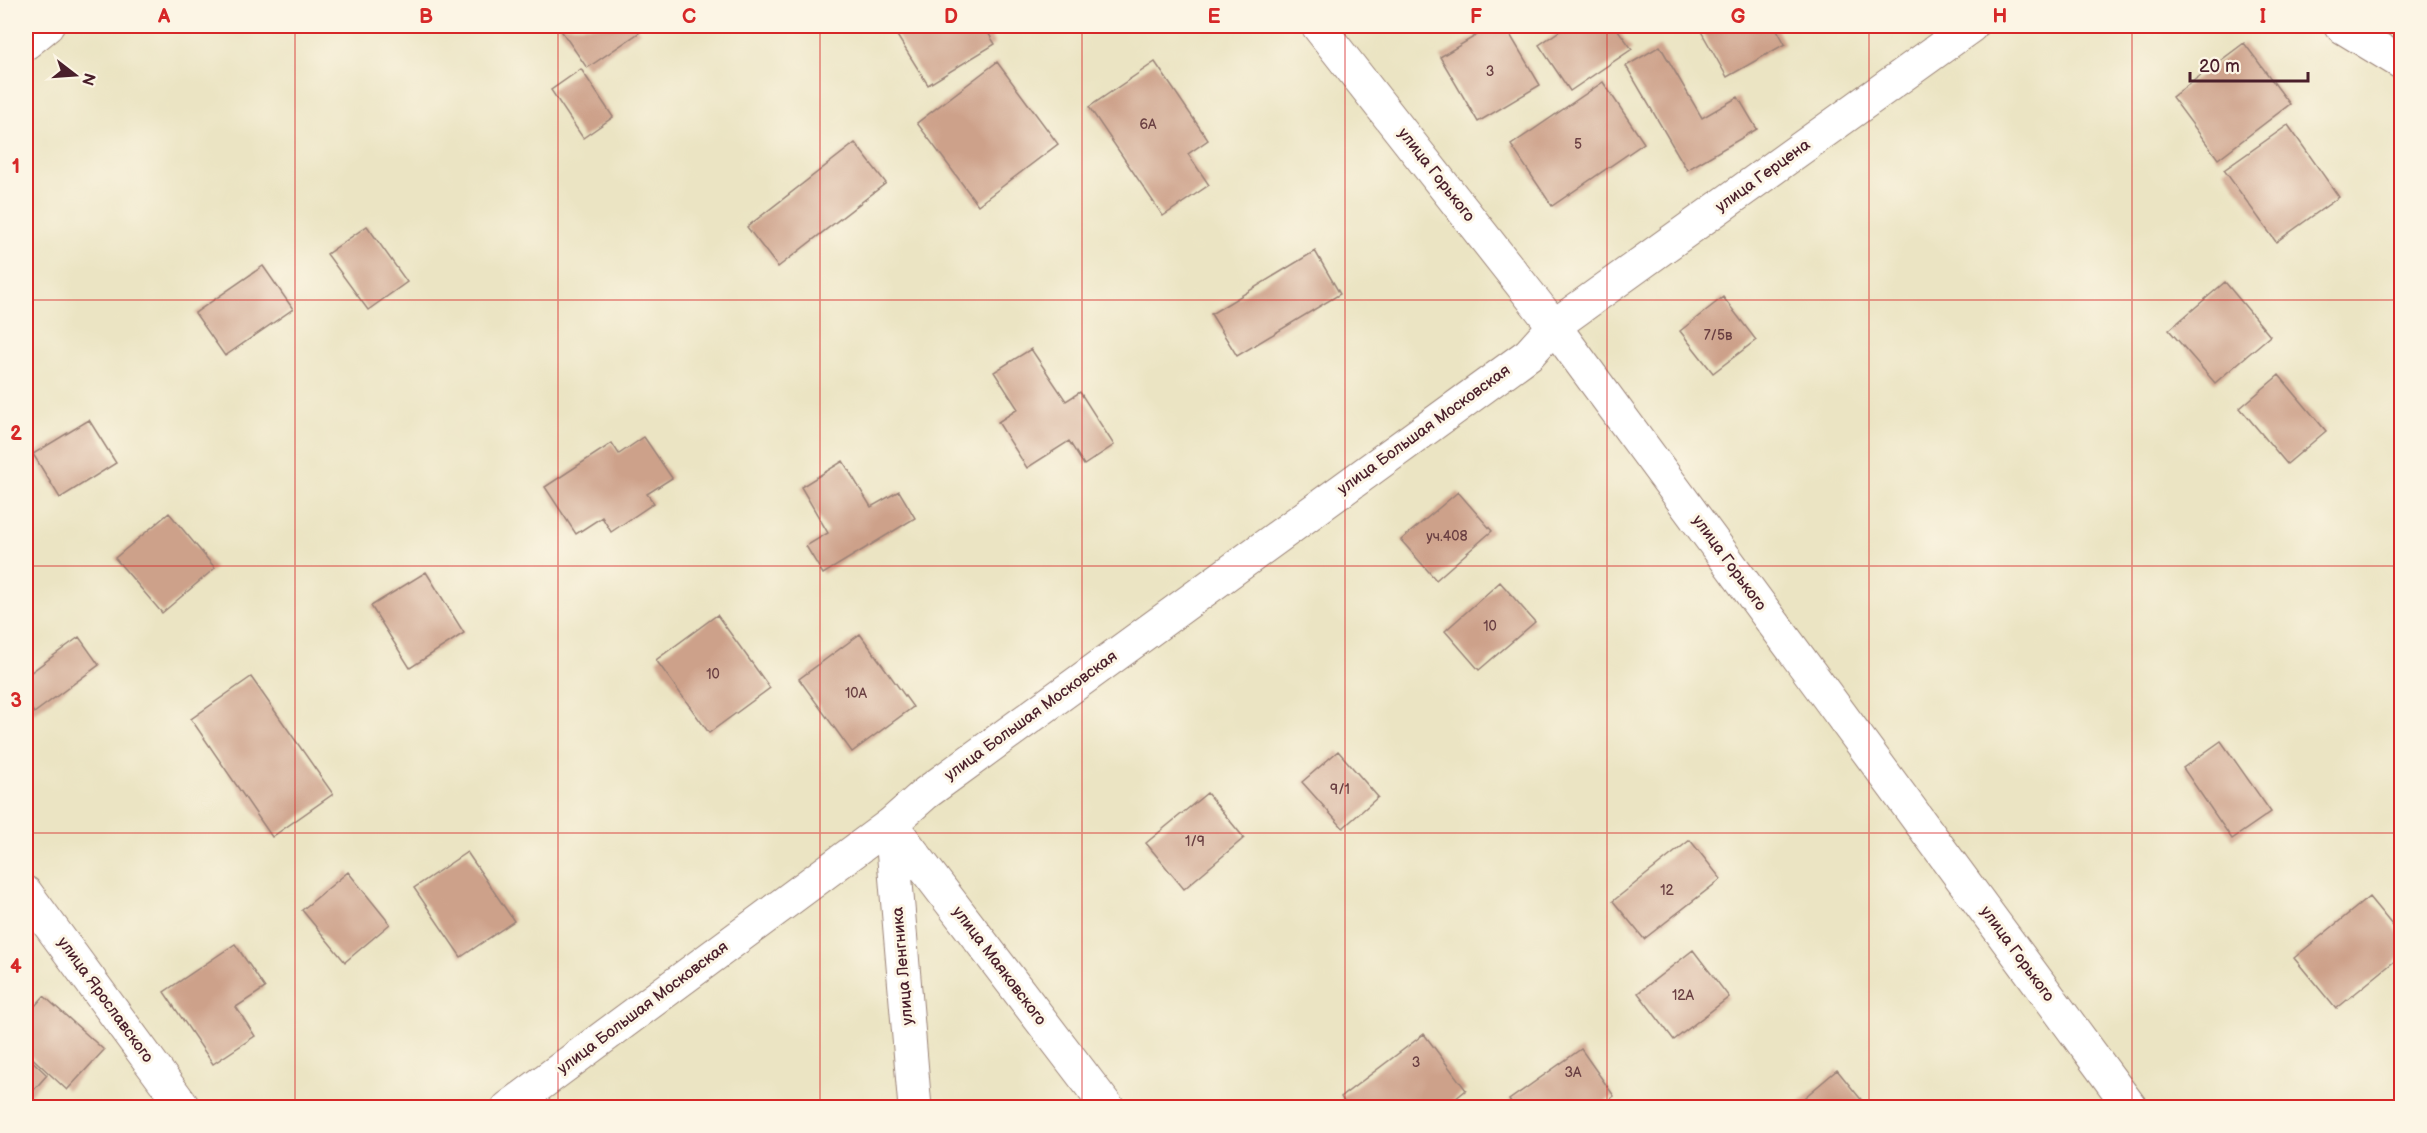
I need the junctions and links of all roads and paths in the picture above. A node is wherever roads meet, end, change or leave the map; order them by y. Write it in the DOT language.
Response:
graph roads {
  1 [pos="47,26"];
  2 [pos="1318,26"];
  3 [pos="1971,26"];
  4 [pos="2341,26"];
  5 [pos="26,43"];
  6 [pos="2402,63"];
  7 [pos="1554,326"];
  8 [pos="891,824"];
  9 [pos="26,893"];
  10 [pos="183,1107"];
  11 [pos="508,1107"];
  12 [pos="915,1107"];
  13 [pos="1108,1107"];
  14 [pos="2131,1107"];
  1 -- 5 [label="street"];
  2 -- 7 [label="street, улица Горького"];
  3 -- 7 [label="street, улица Герцена"];
  4 -- 6 [label="street"];
  7 -- 8 [label="street, улица Большая Московская"];
  7 -- 14 [label="street, улица Горького"];
  8 -- 11 [label="street, улица Большая Московская"];
  8 -- 12 [label="street, улица Ленгника"];
  8 -- 13 [label="street, улица Маяковского"];
  9 -- 10 [label="street, улица Ярославского"];
}
